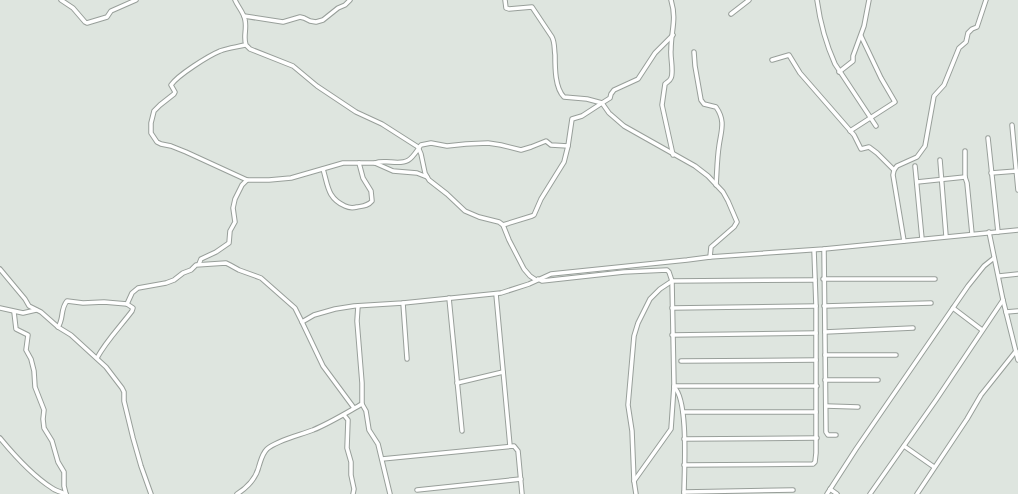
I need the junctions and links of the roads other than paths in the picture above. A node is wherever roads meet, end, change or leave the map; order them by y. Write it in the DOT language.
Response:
graph roads {
  1 [pos="61,0"];
  2 [pos="136,0"];
  3 [pos="235,0"];
  4 [pos="350,0"];
  5 [pos="505,0"];
  6 [pos="671,0"];
  7 [pos="749,0"];
  8 [pos="817,0"];
  9 [pos="869,0"];
  10 [pos="986,0"];
  11 [pos="730,14"];
  12 [pos="244,16"];
  13 [pos="673,35"];
  14 [pos="861,36"];
  15 [pos="245,45"];
  16 [pos="694,52"];
  17 [pos="772,60"];
  18 [pos="839,72"];
  19 [pos="602,103"];
  20 [pos="870,118"];
  21 [pos="1012,125"];
  22 [pos="876,126"];
  23 [pos="850,130"];
  24 [pos="988,138"];
  25 [pos="568,146"];
  26 [pos="419,148"];
  27 [pos="965,151"];
  28 [pos="674,154"];
  29 [pos="940,160"];
  30 [pos="359,163"];
  31 [pos="375,163"];
  32 [pos="915,166"];
  33 [pos="323,169"];
  34 [pos="894,170"];
  35 [pos="1017,171"];
  36 [pos="991,174"];
  37 [pos="427,177"];
  38 [pos="965,177"];
  39 [pos="247,180"];
  40 [pos="941,180"];
  41 [pos="917,182"];
  42 [pos="716,185"];
  43 [pos="1018,190"];
  44 [pos="503,225"];
  45 [pos="1018,230"];
  46 [pos="989,232"];
  47 [pos="998,232"];
  48 [pos="972,234"];
  49 [pos="946,236"];
  50 [pos="922,239"];
  51 [pos="904,241"];
  52 [pos="824,249"];
  53 [pos="814,250"];
  54 [pos="710,257"];
  55 [pos="994,258"];
  56 [pos="199,264"];
  57 [pos="0,269"];
  58 [pos="1018,274"];
  59 [pos="999,276"];
  60 [pos="823,279"];
  61 [pos="935,279"];
  62 [pos="537,280"];
  63 [pos="815,280"];
  64 [pos="672,281"];
  65 [pos="496,294"];
  66 [pos="449,298"];
  67 [pos="1003,300"];
  68 [pos="403,303"];
  69 [pos="931,303"];
  70 [pos="127,304"];
  71 [pos="358,306"];
  72 [pos="816,306"];
  73 [pos="824,306"];
  74 [pos="0,308"];
  75 [pos="672,308"];
  76 [pos="953,308"];
  77 [pos="36,310"];
  78 [pos="1018,311"];
  79 [pos="14,312"];
  80 [pos="1006,312"];
  81 [pos="302,322"];
  82 [pos="58,326"];
  83 [pos="913,328"];
  84 [pos="982,330"];
  85 [pos="825,332"];
  86 [pos="816,333"];
  87 [pos="672,335"];
  88 [pos="1016,351"];
  89 [pos="896,354"];
  90 [pos="825,355"];
  91 [pos="97,358"];
  92 [pos="407,359"];
  93 [pos="816,360"];
  94 [pos="1018,360"];
  95 [pos="681,361"];
  96 [pos="503,372"];
  97 [pos="825,380"];
  98 [pos="878,380"];
  99 [pos="457,383"];
  100 [pos="674,386"];
  101 [pos="816,386"];
  102 [pos="362,404"];
  103 [pos="826,406"];
  104 [pos="858,407"];
  105 [pos="354,408"];
  106 [pos="684,412"];
  107 [pos="816,412"];
  108 [pos="344,415"];
  109 [pos="462,431"];
  110 [pos="836,435"];
  111 [pos="0,438"];
  112 [pos="816,438"];
  113 [pos="684,439"];
  114 [pos="510,446"];
  115 [pos="904,446"];
  116 [pos="382,459"];
  117 [pos="684,465"];
  118 [pos="934,467"];
  119 [pos="521,479"];
  120 [pos="634,481"];
  121 [pos="830,489"];
  122 [pos="417,490"];
  123 [pos="793,490"];
  124 [pos="684,493"];
  125 [pos="66,494"];
  126 [pos="151,494"];
  127 [pos="237,494"];
  128 [pos="353,494"];
  129 [pos="390,494"];
  130 [pos="522,494"];
  131 [pos="636,494"];
  132 [pos="827,494"];
  133 [pos="837,494"];
  134 [pos="870,494"];
  135 [pos="917,494"];
  1 -- 2 [label="street"];
  3 -- 12 [label="street"];
  4 -- 12 [label="street"];
  5 -- 19 [label="street"];
  6 -- 13 [label="street"];
  7 -- 11 [label="street"];
  8 -- 18 [label="street"];
  9 -- 14 [label="street"];
  10 -- 34 [label="street"];
  12 -- 15 [label="street"];
  13 -- 19 [label="street"];
  13 -- 28 [label="street"];
  14 -- 18 [label="street"];
  14 -- 20 [label="street"];
  15 -- 26 [label="street"];
  15 -- 39 [label="street"];
  16 -- 42 [label="street"];
  17 -- 23 [label="street"];
  18 -- 20 [label="street"];
  19 -- 25 [label="street"];
  19 -- 28 [label="street"];
  20 -- 22 [label="street"];
  20 -- 23 [label="street"];
  21 -- 35 [label="street"];
  23 -- 34 [label="street"];
  24 -- 36 [label="street"];
  25 -- 26 [label="street"];
  25 -- 44 [label="street"];
  26 -- 31 [label="street"];
  26 -- 37 [label="street"];
  27 -- 38 [label="street"];
  28 -- 42 [label="street"];
  29 -- 40 [label="street"];
  30 -- 31 [label="street"];
  30 -- 33 [label="street"];
  30 -- 33 [label="street"];
  31 -- 37 [label="street"];
  32 -- 41 [label="street"];
  33 -- 39 [label="street"];
  34 -- 51 [label="street"];
  35 -- 36 [label="street"];
  35 -- 43 [label="street"];
  36 -- 47 [label="street"];
  37 -- 44 [label="street"];
  38 -- 40 [label="street"];
  38 -- 48 [label="street"];
  39 -- 56 [label="street"];
  40 -- 41 [label="street"];
  40 -- 49 [label="street"];
  41 -- 50 [label="street"];
  42 -- 54 [label="street"];
  44 -- 62 [label="street"];
  45 -- 47 [label="street"];
  46 -- 47 [label="street"];
  46 -- 48 [label="street"];
  46 -- 55 [label="street"];
  48 -- 49 [label="street"];
  49 -- 50 [label="street"];
  50 -- 51 [label="street"];
  51 -- 52 [label="street"];
  52 -- 53 [label="street"];
  52 -- 60 [label="street"];
  53 -- 54 [label="street"];
  53 -- 63 [label="street"];
  54 -- 62 [label="street"];
  55 -- 59 [label="street"];
  55 -- 76 [label="street"];
  56 -- 70 [label="street"];
  56 -- 81 [label="street"];
  57 -- 77 [label="street"];
  58 -- 59 [label="street"];
  59 -- 67 [label="street"];
  60 -- 61 [label="street"];
  60 -- 73 [label="street"];
  62 -- 64 [label="street"];
  62 -- 65 [label="street"];
  63 -- 64 [label="street"];
  63 -- 72 [label="street"];
  64 -- 75 [label="street"];
  64 -- 120 [label="street"];
  65 -- 66 [label="street"];
  65 -- 96 [label="street"];
  66 -- 68 [label="street"];
  66 -- 99 [label="street"];
  67 -- 80 [label="street"];
  67 -- 84 [label="street"];
  68 -- 71 [label="street"];
  68 -- 92 [label="street"];
  69 -- 73 [label="street"];
  70 -- 82 [label="street"];
  70 -- 91 [label="street"];
  71 -- 81 [label="street"];
  71 -- 102 [label="street"];
  72 -- 75 [label="street"];
  72 -- 86 [label="street"];
  73 -- 85 [label="street"];
  74 -- 79 [label="street"];
  75 -- 87 [label="street"];
  76 -- 84 [label="street"];
  76 -- 121 [label="street"];
  77 -- 79 [label="street"];
  77 -- 82 [label="street"];
  78 -- 80 [label="street"];
  79 -- 125 [label="street"];
  80 -- 88 [label="street"];
  81 -- 105 [label="street"];
  82 -- 91 [label="street"];
  83 -- 85 [label="street"];
  84 -- 115 [label="street"];
  85 -- 90 [label="street"];
  86 -- 87 [label="street"];
  86 -- 93 [label="street"];
  87 -- 100 [label="street"];
  88 -- 94 [label="street"];
  88 -- 118 [label="street"];
  89 -- 90 [label="street"];
  90 -- 97 [label="street"];
  91 -- 126 [label="street"];
  93 -- 95 [label="street"];
  93 -- 101 [label="street"];
  96 -- 99 [label="street"];
  96 -- 114 [label="street"];
  97 -- 98 [label="street"];
  97 -- 103 [label="street"];
  99 -- 109 [label="street"];
  100 -- 101 [label="street"];
  100 -- 106 [label="street"];
  100 -- 120 [label="street"];
  101 -- 107 [label="street"];
  102 -- 105 [label="street"];
  102 -- 116 [label="street"];
  103 -- 104 [label="street"];
  103 -- 110 [label="street"];
  105 -- 108 [label="street"];
  106 -- 107 [label="street"];
  106 -- 113 [label="street"];
  107 -- 112 [label="street"];
  108 -- 127 [label="street"];
  108 -- 128 [label="street"];
  111 -- 125 [label="street"];
  112 -- 113 [label="street"];
  112 -- 117 [label="street"];
  113 -- 117 [label="street"];
  114 -- 116 [label="street"];
  114 -- 119 [label="street"];
  115 -- 118 [label="street"];
  115 -- 134 [label="street"];
  116 -- 129 [label="street"];
  117 -- 124 [label="street"];
  118 -- 135 [label="street"];
  119 -- 122 [label="street"];
  119 -- 130 [label="street"];
  120 -- 131 [label="street"];
  121 -- 132 [label="street"];
  121 -- 133 [label="street"];
  123 -- 124 [label="street"];
}
